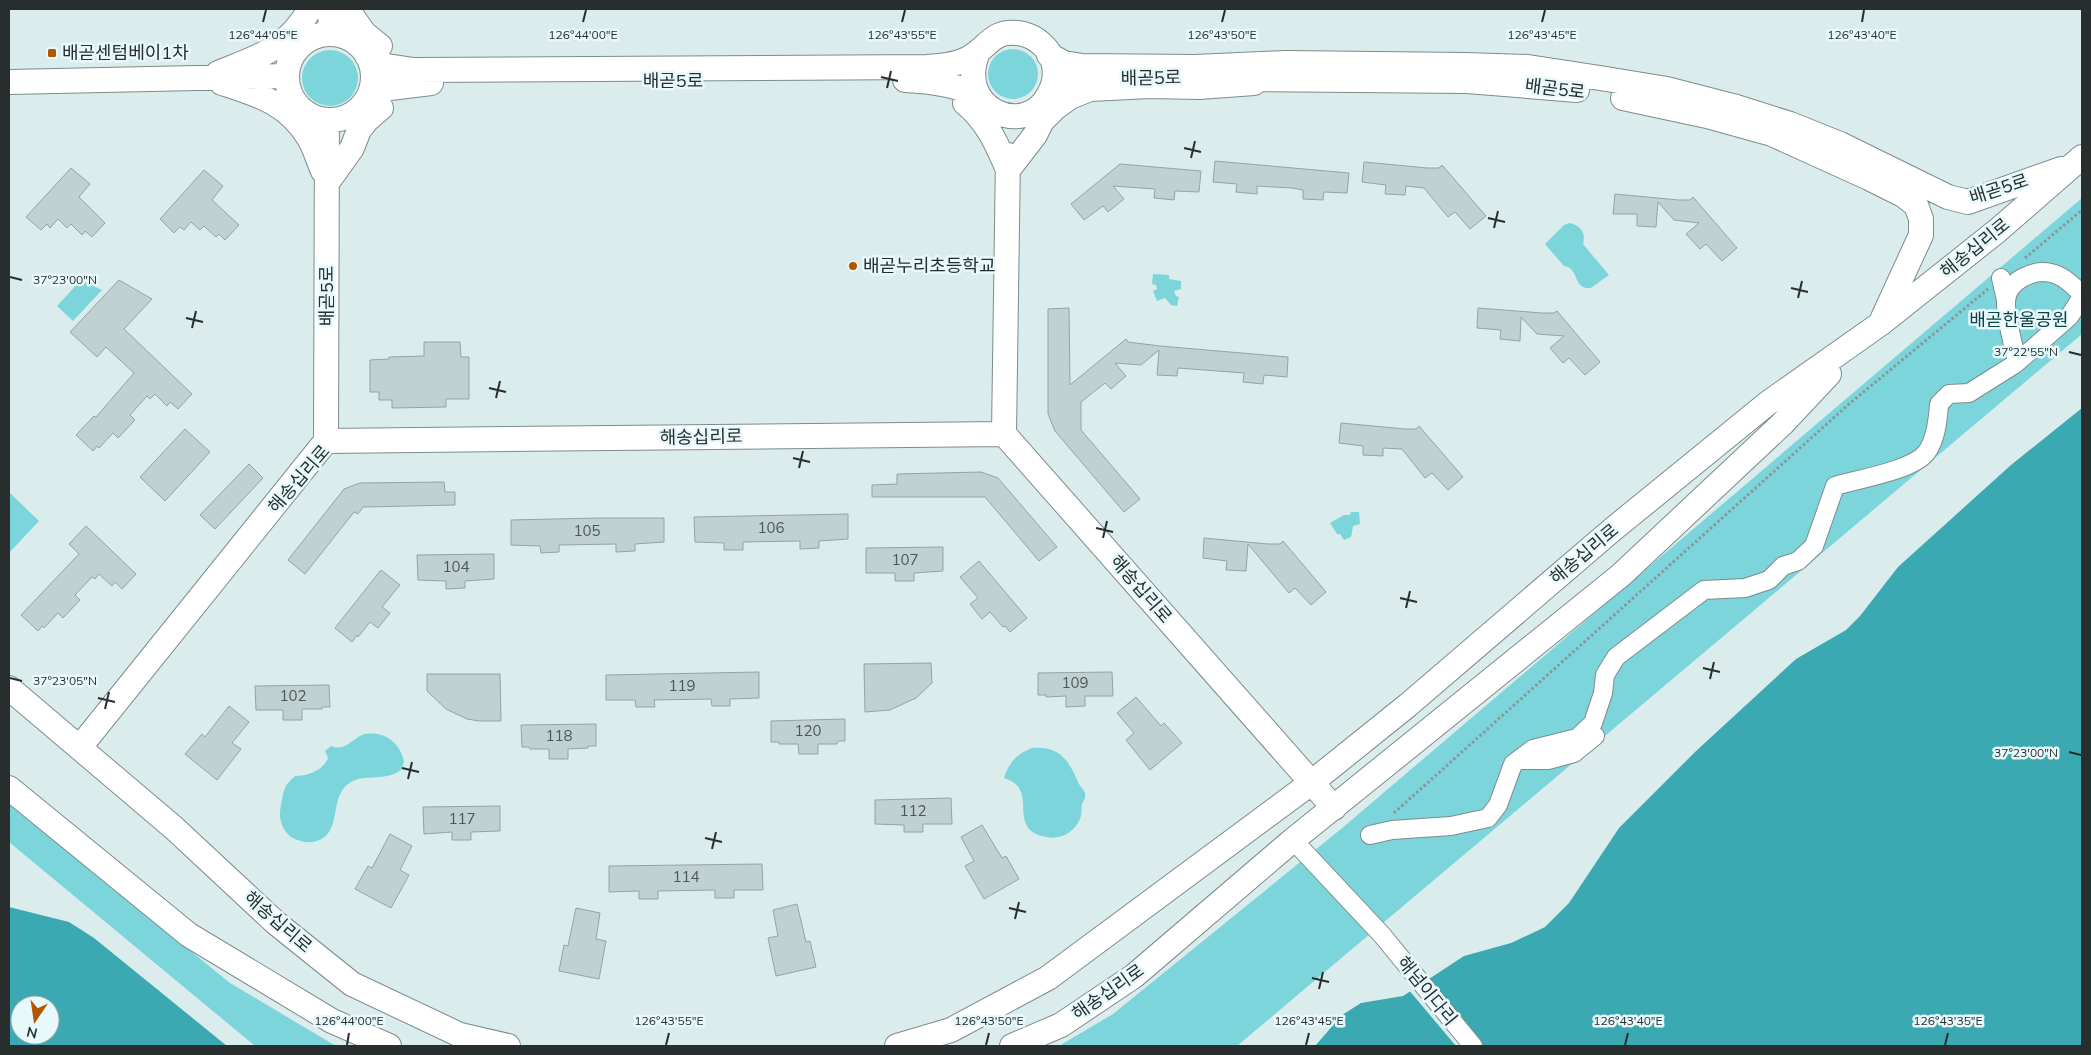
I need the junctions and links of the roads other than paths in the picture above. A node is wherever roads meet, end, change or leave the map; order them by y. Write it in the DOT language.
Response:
graph roads {
  1 [pos="310,9"];
  2 [pos="330,9"];
  3 [pos="347,9"];
  4 [pos="331,34"];
  5 [pos="978,52"];
  6 [pos="1049,54"];
  7 [pos="367,56"];
  8 [pos="1284,72"];
  9 [pos="879,74"];
  10 [pos="286,76"];
  11 [pos="453,76"];
  12 [pos="206,78"];
  13 [pos="9,82"];
  14 [pos="978,96"];
  15 [pos="1048,96"];
  16 [pos="368,98"];
  17 [pos="1008,116"];
  18 [pos="328,120"];
  19 [pos="2078,160"];
  20 [pos="1008,170"];
  21 [pos="327,183"];
  22 [pos="2001,278"];
  23 [pos="2082,296"];
  24 [pos="2006,300"];
  25 [pos="1873,330"];
  26 [pos="2017,362"];
  27 [pos="1004,434"];
  28 [pos="326,442"];
  29 [pos="9,688"];
  30 [pos="80,747"];
  31 [pos="1311,783"];
  32 [pos="9,788"];
  33 [pos="1334,808"];
  34 [pos="1370,835"];
  35 [pos="1293,840"];
  36 [pos="389,1046"];
  37 [pos="508,1046"];
  38 [pos="897,1046"];
  39 [pos="1012,1046"];
  40 [pos="1473,1046"];
  1 -- 12 [label="street"];
  2 -- 4 [label="street"];
  3 -- 11 [label="street"];
  4 -- 7 [label="street, 배곧5로"];
  4 -- 10 [label="street"];
  5 -- 6 [label="street, 배곧5로"];
  5 -- 9 [label="street, 배곧5로"];
  5 -- 14 [label="street"];
  6 -- 8 [label="street, 배곧5로"];
  6 -- 15 [label="street"];
  7 -- 11 [label="street, 배곧5로"];
  7 -- 16 [label="street, 배곧5로"];
  8 -- 9 [label="street, 배곧5로"];
  8 -- 15 [label="street, 배곧5로"];
  8 -- 19 [label="street, 배곧5로"];
  8 -- 20 [label="street"];
  8 -- 25 [label="street, 배곧5로"];
  9 -- 11 [label="street, 배곧5로"];
  9 -- 14 [label="street, 배곧5로"];
  9 -- 20 [label="street"];
  10 -- 12 [label="street"];
  10 -- 18 [label="street, 배곧5로"];
  11 -- 16 [label="street, 배곧5로"];
  11 -- 21 [label="street"];
  12 -- 13 [label="street"];
  12 -- 21 [label="street"];
  14 -- 17 [label="street, 배곧5로"];
  15 -- 17 [label="street, 배곧5로"];
  16 -- 18 [label="street, 배곧5로"];
  17 -- 20 [label="street"];
  18 -- 21 [label="street, 배곧5로"];
  19 -- 25 [label="street, 해송십리로"];
  20 -- 27 [label="street"];
  21 -- 28 [label="street, 배곧5로"];
  22 -- 24 [label="street"];
  23 -- 24 [label="street"];
  23 -- 26 [label="street"];
  24 -- 26 [label="street"];
  25 -- 31 [label="street, 해송십리로"];
  25 -- 33 [label="street, 해송십리로"];
  26 -- 34 [label="street"];
  27 -- 28 [label="street, 해송십리로"];
  27 -- 31 [label="street, 해송십리로"];
  28 -- 30 [label="street, 해송십리로"];
  29 -- 30 [label="street, 해송십리로"];
  30 -- 37 [label="street, 해송십리로"];
  31 -- 33 [label="street, 해송십리로"];
  31 -- 38 [label="street, 해송십리로"];
  32 -- 36 [label="street"];
  33 -- 35 [label="street, 해송십리로"];
  35 -- 39 [label="street, 해송십리로"];
  35 -- 40 [label="street, 해넘이다리"];
}
